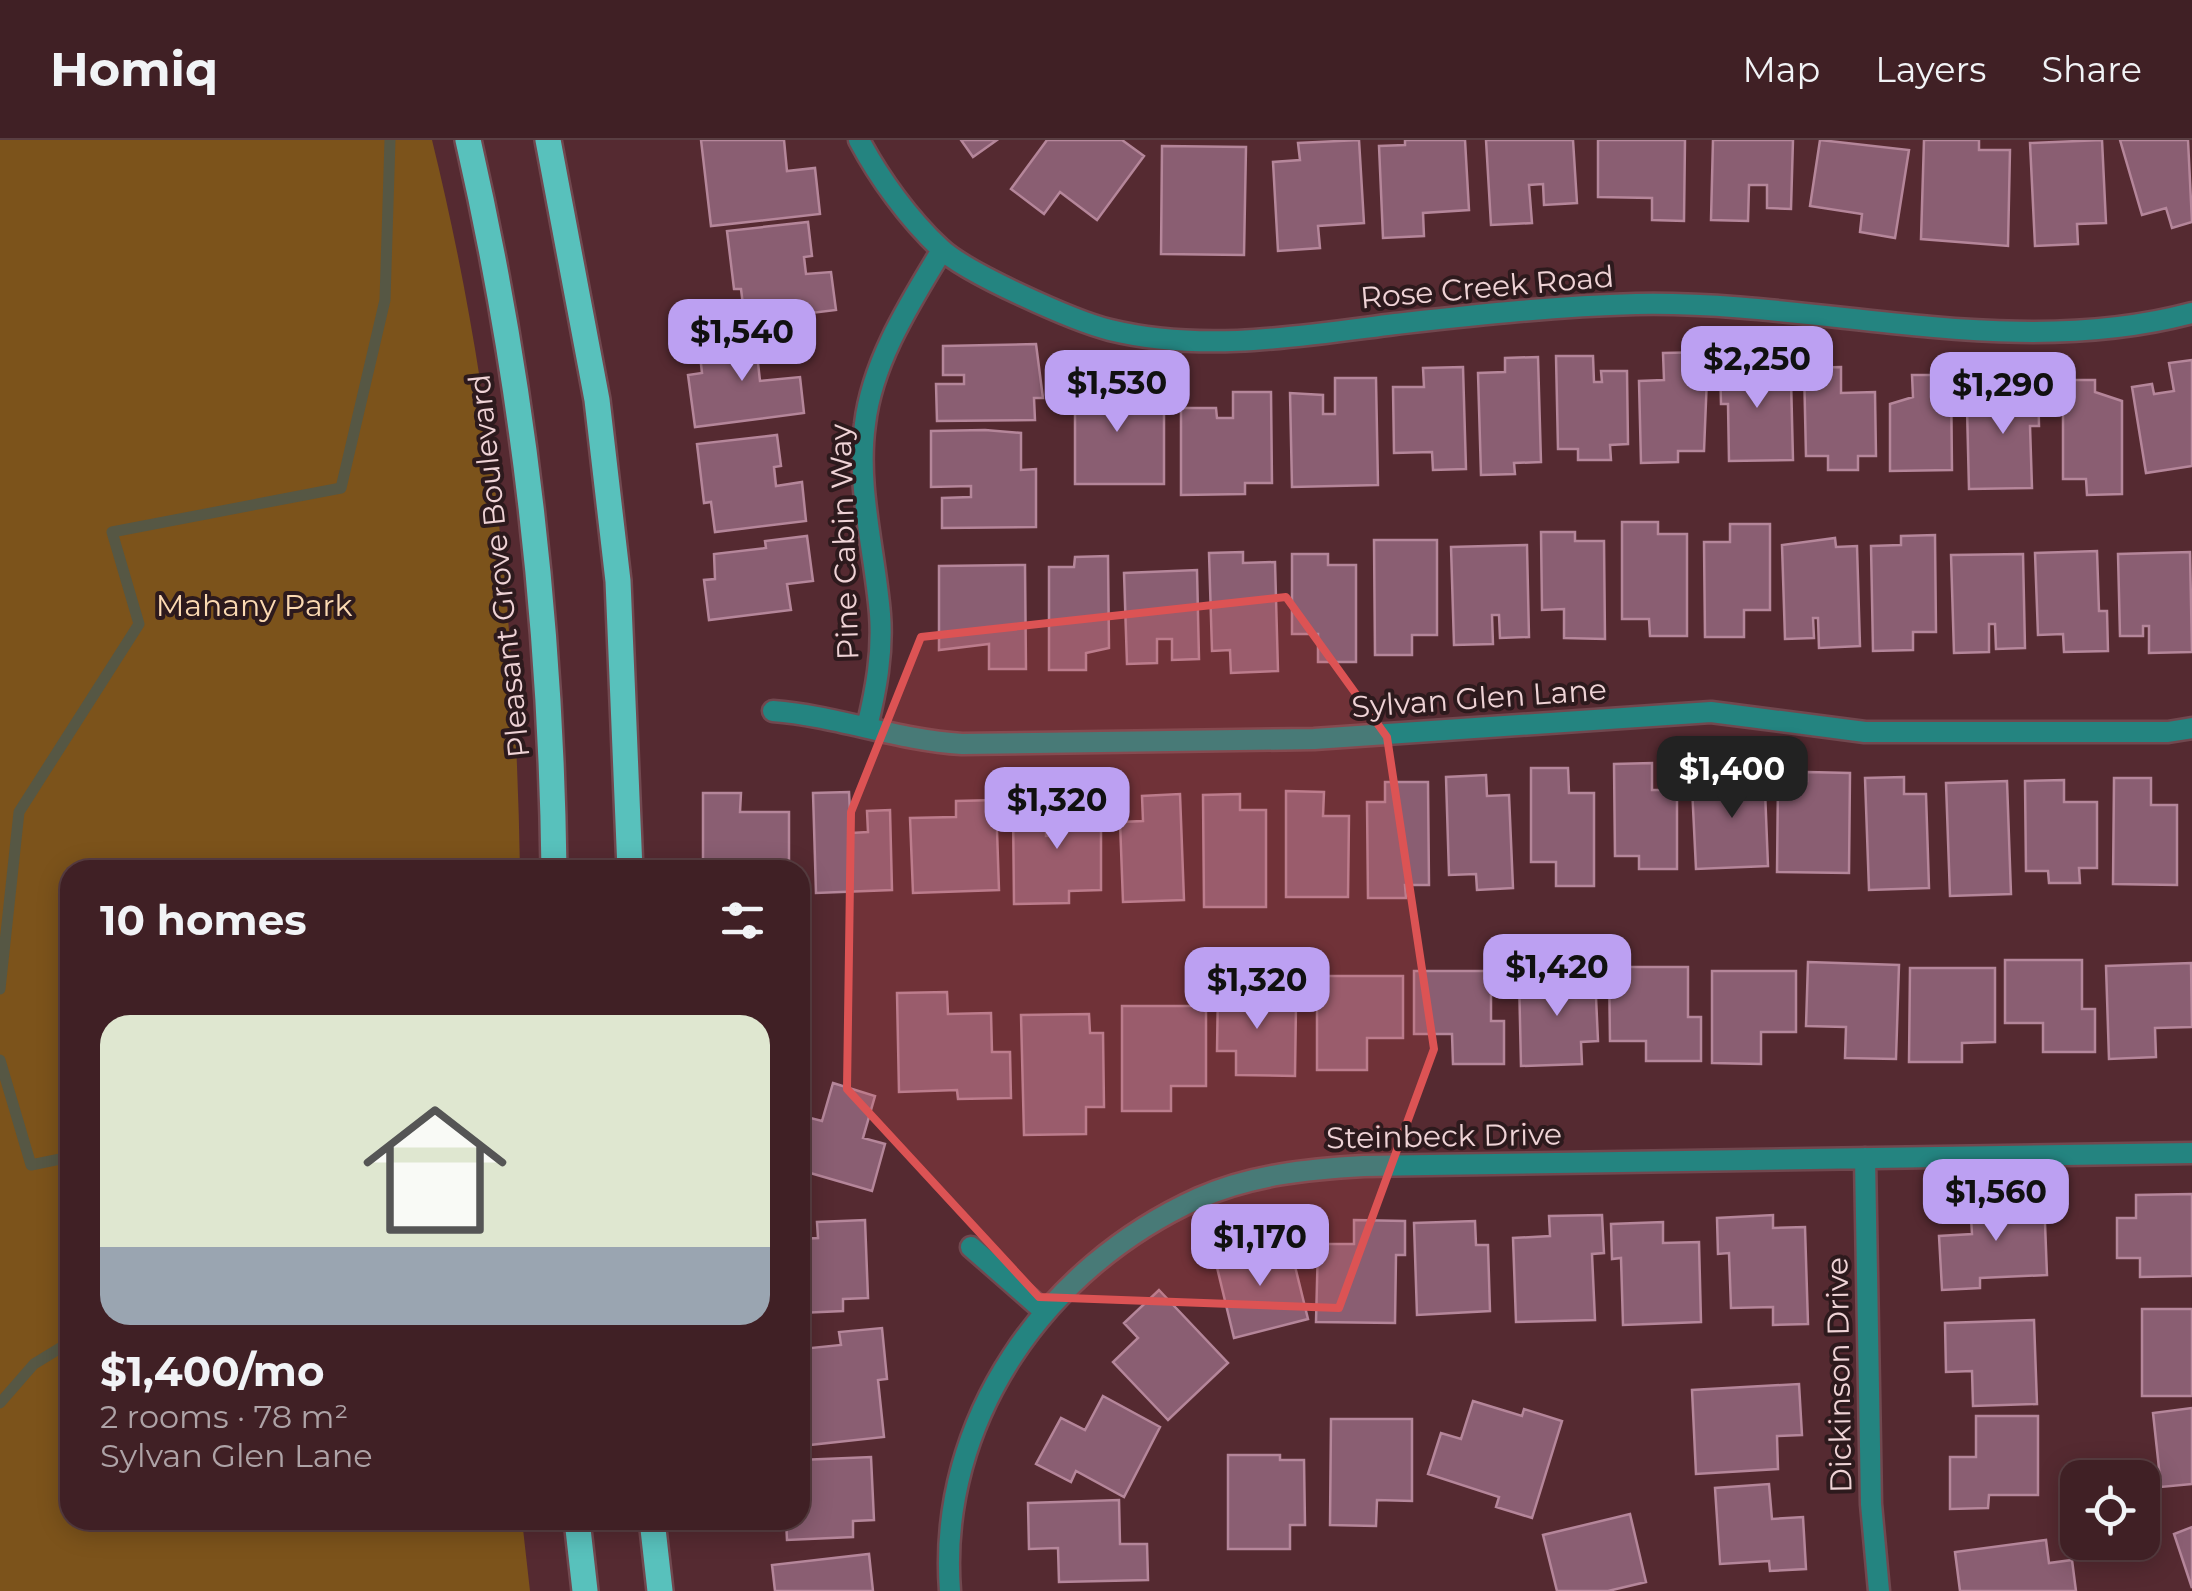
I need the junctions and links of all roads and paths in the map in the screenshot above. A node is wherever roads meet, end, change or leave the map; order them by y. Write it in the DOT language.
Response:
graph roads {
  1 [pos="468,140"];
  2 [pos="548,140"];
  3 [pos="859,140"];
  4 [pos="942,250"];
  5 [pos="2192,312"];
  6 [pos="773,711"];
  7 [pos="867,728"];
  8 [pos="2192,728"];
  9 [pos="554,860"];
  10 [pos="630,860"];
  11 [pos="2192,1153"];
  12 [pos="1865,1158"];
  13 [pos="971,1246"];
  14 [pos="1043,1310"];
  15 [pos="578,1530"];
  16 [pos="653,1530"];
  17 [pos="585,1591"];
  18 [pos="660,1591"];
  19 [pos="950,1591"];
  20 [pos="1879,1591"];
  1 -- 9 [label="main road, Pleasant Grove Boulevard"];
  2 -- 10 [label="main road"];
  3 -- 4 [label="street, Rose Creek Road"];
  4 -- 5 [label="street, Rose Creek Road"];
  4 -- 7 [label="street, Pine Cabin Way"];
  6 -- 7 [label="street, Sylvan Glen Lane"];
  7 -- 8 [label="street, Sylvan Glen Lane"];
  11 -- 12 [label="street, Steinbeck Drive"];
  12 -- 14 [label="street, Steinbeck Drive"];
  12 -- 20 [label="street, Dickinson Drive"];
  13 -- 14 [label="street"];
  14 -- 19 [label="street, Steinbeck Drive"];
  15 -- 17 [label="main road"];
  16 -- 18 [label="main road"];
}
